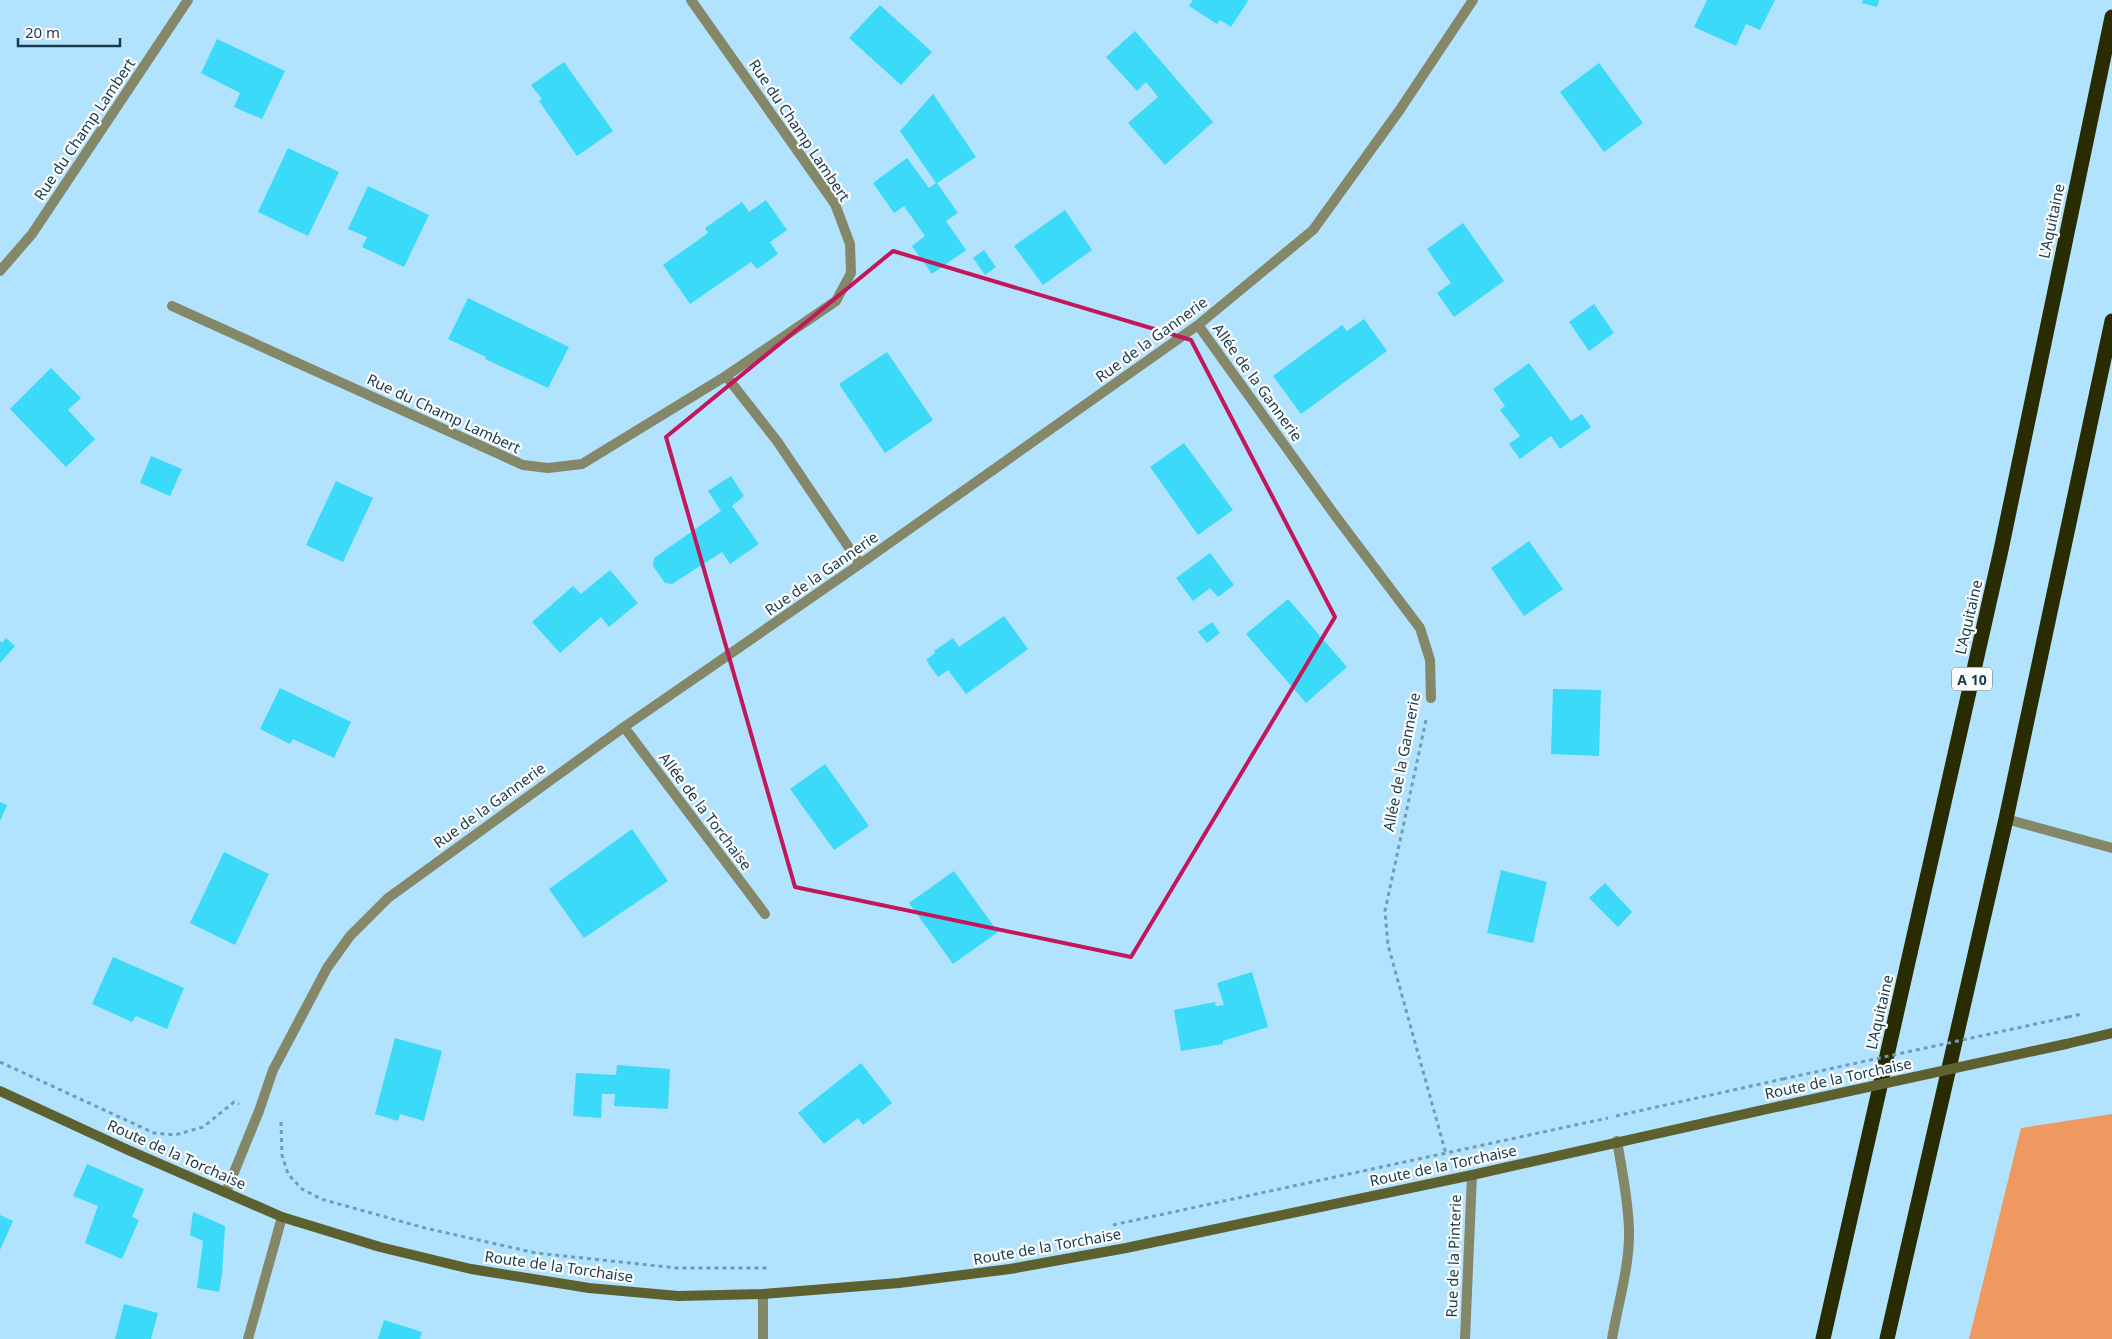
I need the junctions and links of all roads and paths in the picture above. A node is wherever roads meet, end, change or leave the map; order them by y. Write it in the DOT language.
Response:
graph roads {
  1 [pos="188,0"];
  2 [pos="691,0"];
  3 [pos="1472,0"];
  4 [pos="2112,17"];
  5 [pos="0,271"];
  6 [pos="172,306"];
  7 [pos="2112,321"];
  8 [pos="1198,325"];
  9 [pos="726,376"];
  10 [pos="860,564"];
  11 [pos="1431,698"];
  12 [pos="624,727"];
  13 [pos="2006,819"];
  14 [pos="2112,848"];
  15 [pos="765,914"];
  16 [pos="2068,1017"];
  17 [pos="2112,1033"];
  18 [pos="0,1062"];
  19 [pos="0,1091"];
  20 [pos="259,1111"];
  21 [pos="1617,1142"];
  22 [pos="1446,1154"];
  23 [pos="1472,1175"];
  24 [pos="1453,1179"];
  25 [pos="226,1192"];
  26 [pos="282,1217"];
  27 [pos="1110,1225"];
  28 [pos="777,1268"];
  29 [pos="763,1294"];
  30 [pos="248,1339"];
  31 [pos="764,1339"];
  32 [pos="1465,1339"];
  33 [pos="1612,1339"];
  34 [pos="1823,1339"];
  35 [pos="1887,1339"];
  1 -- 5 [label="street, Rue du Champ Lambert"];
  2 -- 9 [label="street, Rue du Champ Lambert"];
  3 -- 8 [label="street, Rue de la Gannerie"];
  4 -- 34 [label="highway, L'Aquitaine / A 10"];
  6 -- 9 [label="street, Rue du Champ Lambert"];
  7 -- 13 [label="highway"];
  8 -- 10 [label="street, Rue de la Gannerie"];
  8 -- 11 [label="street, Allée de la Gannerie"];
  9 -- 10 [label="street"];
  10 -- 12 [label="street, Rue de la Gannerie"];
  11 -- 22 [label="path, Allée de la Gannerie"];
  12 -- 15 [label="street, Allée de la Torchaise"];
  12 -- 20 [label="street, Rue de la Gannerie"];
  13 -- 14 [label="street"];
  13 -- 35 [label="highway"];
  16 -- 22 [label="path, bridge"];
  17 -- 21 [label="main road, Route de la Torchaise, bridge"];
  18 -- 20 [label="path"];
  19 -- 25 [label="main road, Route de la Torchaise"];
  20 -- 25 [label="street, Rue de la Gannerie"];
  20 -- 28 [label="path"];
  21 -- 23 [label="main road, Route de la Torchaise"];
  21 -- 33 [label="street"];
  22 -- 24 [label="path, Allée de la Gannerie"];
  22 -- 27 [label="path"];
  23 -- 24 [label="main road, Route de la Torchaise"];
  23 -- 32 [label="street, Rue de la Pinterie"];
  24 -- 29 [label="main road, Route de la Torchaise"];
  25 -- 26 [label="main road, Route de la Torchaise"];
  26 -- 29 [label="main road, Route de la Torchaise"];
  26 -- 30 [label="street"];
  29 -- 31 [label="street"];
}
